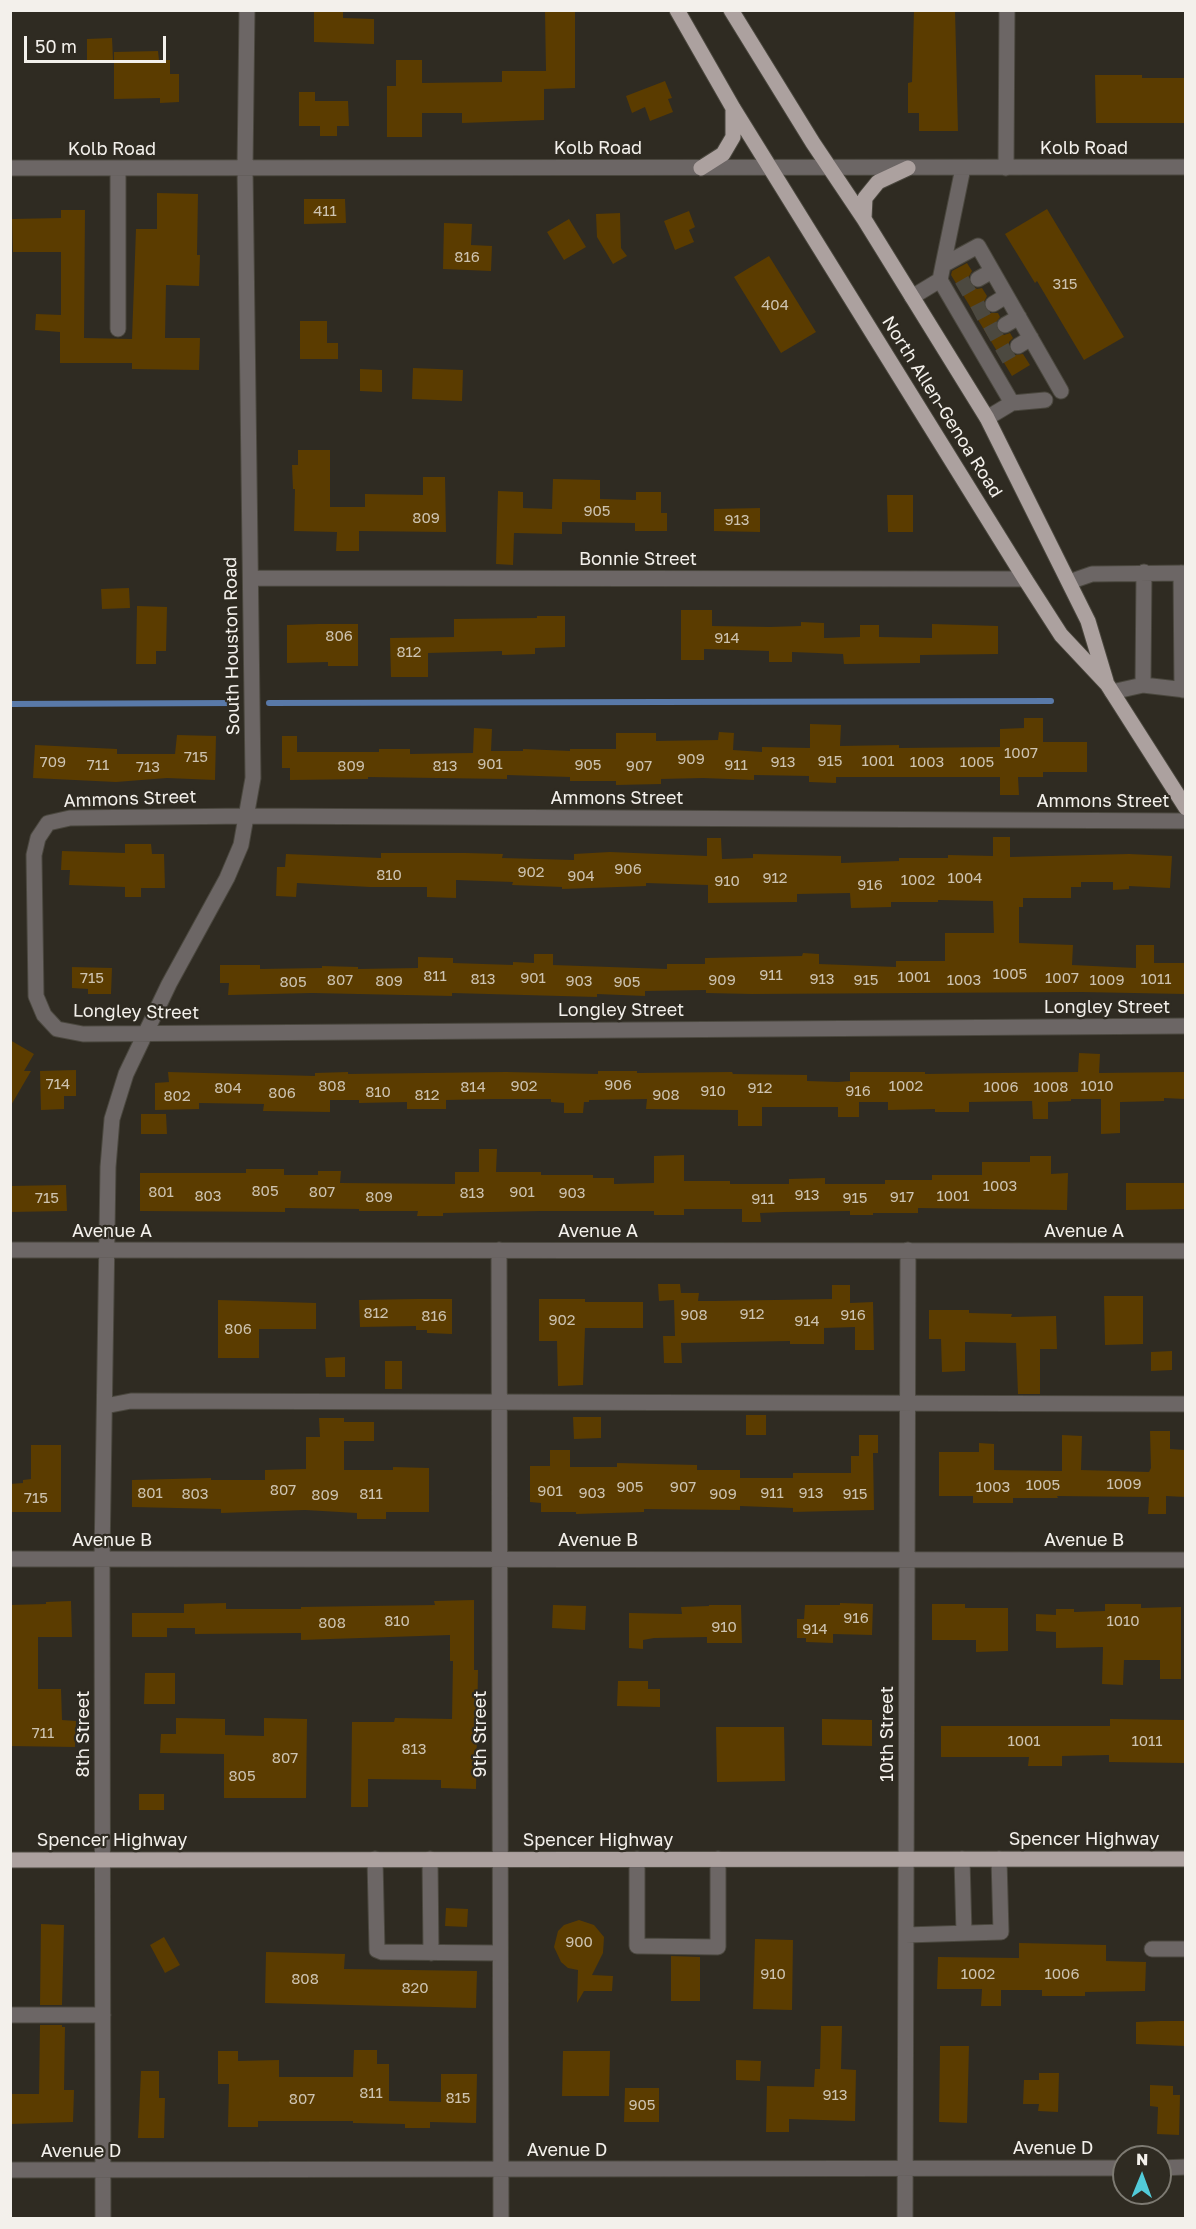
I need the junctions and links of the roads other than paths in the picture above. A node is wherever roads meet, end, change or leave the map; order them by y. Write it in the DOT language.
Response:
graph roads {
  1 [pos="247,10"];
  2 [pos="677,10"];
  3 [pos="731,10"];
  4 [pos="1007,10"];
  5 [pos="733,108"];
  6 [pos="1185,167"];
  7 [pos="10,168"];
  8 [pos="118,168"];
  9 [pos="244,168"];
  10 [pos="701,168"];
  11 [pos="771,168"];
  12 [pos="829,168"];
  13 [pos="908,168"];
  14 [pos="963,168"];
  15 [pos="1006,168"];
  16 [pos="864,219"];
  17 [pos="943,265"];
  18 [pos="992,271"];
  19 [pos="978,279"];
  20 [pos="940,280"];
  21 [pos="1006,296"];
  22 [pos="912,297"];
  23 [pos="993,304"];
  24 [pos="118,328"];
  25 [pos="1061,391"];
  26 [pos="1045,400"];
  27 [pos="1012,403"];
  28 [pos="987,418"];
  29 [pos="1144,572"];
  30 [pos="1183,573"];
  31 [pos="251,578"];
  32 [pos="1025,579"];
  33 [pos="1068,582"];
  34 [pos="1143,685"];
  35 [pos="1109,688"];
  36 [pos="1184,690"];
  37 [pos="1185,808"];
  38 [pos="248,816"];
  39 [pos="1185,821"];
  40 [pos="1185,1026"];
  41 [pos="57,1029"];
  42 [pos="145,1033"];
  43 [pos="10,1250"];
  44 [pos="107,1250"];
  45 [pos="499,1250"];
  46 [pos="908,1250"];
  47 [pos="1185,1251"];
  48 [pos="499,1402"];
  49 [pos="908,1403"];
  50 [pos="1185,1404"];
  51 [pos="105,1406"];
  52 [pos="10,1559"];
  53 [pos="102,1559"];
  54 [pos="500,1559"];
  55 [pos="907,1560"];
  56 [pos="1185,1560"];
  57 [pos="1185,1858"];
  58 [pos="375,1859"];
  59 [pos="430,1859"];
  60 [pos="500,1859"];
  61 [pos="637,1859"];
  62 [pos="718,1859"];
  63 [pos="906,1859"];
  64 [pos="962,1859"];
  65 [pos="999,1859"];
  66 [pos="10,1860"];
  67 [pos="102,1860"];
  68 [pos="964,1933"];
  69 [pos="906,1935"];
  70 [pos="1152,1949"];
  71 [pos="1185,1949"];
  72 [pos="431,1953"];
  73 [pos="500,1953"];
  74 [pos="10,2015"];
  75 [pos="103,2015"];
  76 [pos="905,2168"];
  77 [pos="1112,2168"];
  78 [pos="501,2169"];
  79 [pos="10,2170"];
  80 [pos="103,2170"];
  81 [pos="103,2218"];
  82 [pos="501,2218"];
  83 [pos="905,2218"];
  1 -- 9 [label="street, South Houston Road"];
  2 -- 5 [label="main road, North Allen-Genoa Road"];
  3 -- 12 [label="main road, North Allen-Genoa Road"];
  4 -- 15 [label="street"];
  5 -- 10 [label="main road"];
  5 -- 11 [label="main road, North Allen-Genoa Road"];
  6 -- 15 [label="street, Kolb Road"];
  7 -- 8 [label="street, Kolb Road"];
  8 -- 9 [label="street, Kolb Road"];
  8 -- 24 [label="street"];
  9 -- 10 [label="street, Kolb Road"];
  9 -- 31 [label="street, South Houston Road"];
  10 -- 11 [label="street, Kolb Road"];
  11 -- 12 [label="street, Kolb Road"];
  11 -- 32 [label="main road, North Allen-Genoa Road"];
  12 -- 13 [label="street, Kolb Road"];
  12 -- 16 [label="main road, North Allen-Genoa Road"];
  13 -- 14 [label="street, Kolb Road"];
  13 -- 16 [label="main road"];
  14 -- 15 [label="street, Kolb Road"];
  14 -- 17 [label="street"];
  16 -- 22 [label="main road, North Allen-Genoa Road"];
  17 -- 18 [label="street"];
  17 -- 20 [label="street"];
  18 -- 19 [label="street"];
  18 -- 21 [label="street"];
  20 -- 22 [label="street"];
  20 -- 27 [label="street"];
  21 -- 23 [label="street"];
  21 -- 25 [label="street"];
  22 -- 28 [label="main road, North Allen-Genoa Road"];
  26 -- 27 [label="street"];
  27 -- 28 [label="street"];
  28 -- 33 [label="main road, North Allen-Genoa Road"];
  29 -- 30 [label="street"];
  29 -- 33 [label="street"];
  29 -- 34 [label="street"];
  30 -- 36 [label="street"];
  31 -- 32 [label="street, Bonnie Street"];
  31 -- 38 [label="street, South Houston Road"];
  32 -- 35 [label="main road, North Allen-Genoa Road"];
  33 -- 35 [label="main road, North Allen-Genoa Road"];
  34 -- 35 [label="street"];
  34 -- 36 [label="street"];
  35 -- 37 [label="main road, North Allen-Genoa Road"];
  38 -- 39 [label="street, Ammons Street"];
  38 -- 41 [label="street, Ammons Street"];
  38 -- 42 [label="street, South Houston Road"];
  40 -- 42 [label="street, Longley Street"];
  41 -- 42 [label="street, Longley Street"];
  42 -- 44 [label="street, South Houston Road"];
  43 -- 44 [label="street, Avenue A"];
  44 -- 45 [label="street, Avenue A"];
  44 -- 51 [label="street, 8th Street"];
  45 -- 46 [label="street, Avenue A"];
  45 -- 48 [label="street, 9th Street"];
  46 -- 47 [label="street, Avenue A"];
  46 -- 49 [label="street, 10th Street"];
  48 -- 49 [label="street"];
  48 -- 51 [label="street"];
  48 -- 54 [label="street, 9th Street"];
  49 -- 50 [label="street"];
  49 -- 55 [label="street, 10th Street"];
  51 -- 53 [label="street, 8th Street"];
  52 -- 53 [label="street, Avenue B"];
  53 -- 54 [label="street, Avenue B"];
  53 -- 67 [label="street, 8th Street"];
  54 -- 55 [label="street, Avenue B"];
  54 -- 60 [label="street, 9th Street"];
  55 -- 56 [label="street, Avenue B"];
  55 -- 63 [label="street, 10th Street"];
  57 -- 65 [label="main road, Spencer Highway"];
  58 -- 59 [label="main road, Spencer Highway"];
  58 -- 67 [label="main road, Spencer Highway"];
  58 -- 72 [label="street"];
  59 -- 60 [label="main road, Spencer Highway"];
  59 -- 72 [label="street"];
  60 -- 61 [label="main road, Spencer Highway"];
  60 -- 73 [label="street, 9th Street"];
  61 -- 62 [label="main road, Spencer Highway"];
  61 -- 62 [label="street"];
  62 -- 63 [label="main road, Spencer Highway"];
  63 -- 64 [label="main road, Spencer Highway"];
  63 -- 69 [label="street, 10th Street"];
  64 -- 65 [label="main road, Spencer Highway"];
  64 -- 68 [label="street"];
  65 -- 68 [label="street"];
  66 -- 67 [label="main road, Spencer Highway"];
  67 -- 75 [label="street, 8th Street"];
  68 -- 69 [label="street"];
  69 -- 76 [label="street, 10th Street"];
  70 -- 71 [label="street"];
  72 -- 73 [label="street"];
  73 -- 78 [label="street, 9th Street"];
  74 -- 75 [label="street"];
  75 -- 80 [label="street, 8th Street"];
  76 -- 77 [label="street, Avenue D"];
  76 -- 78 [label="street, Avenue D"];
  76 -- 83 [label="street, 10th Street"];
  78 -- 80 [label="street, Avenue D"];
  78 -- 82 [label="street, 9th Street"];
  79 -- 80 [label="street, Avenue D"];
  80 -- 81 [label="street, 8th Street"];
}
